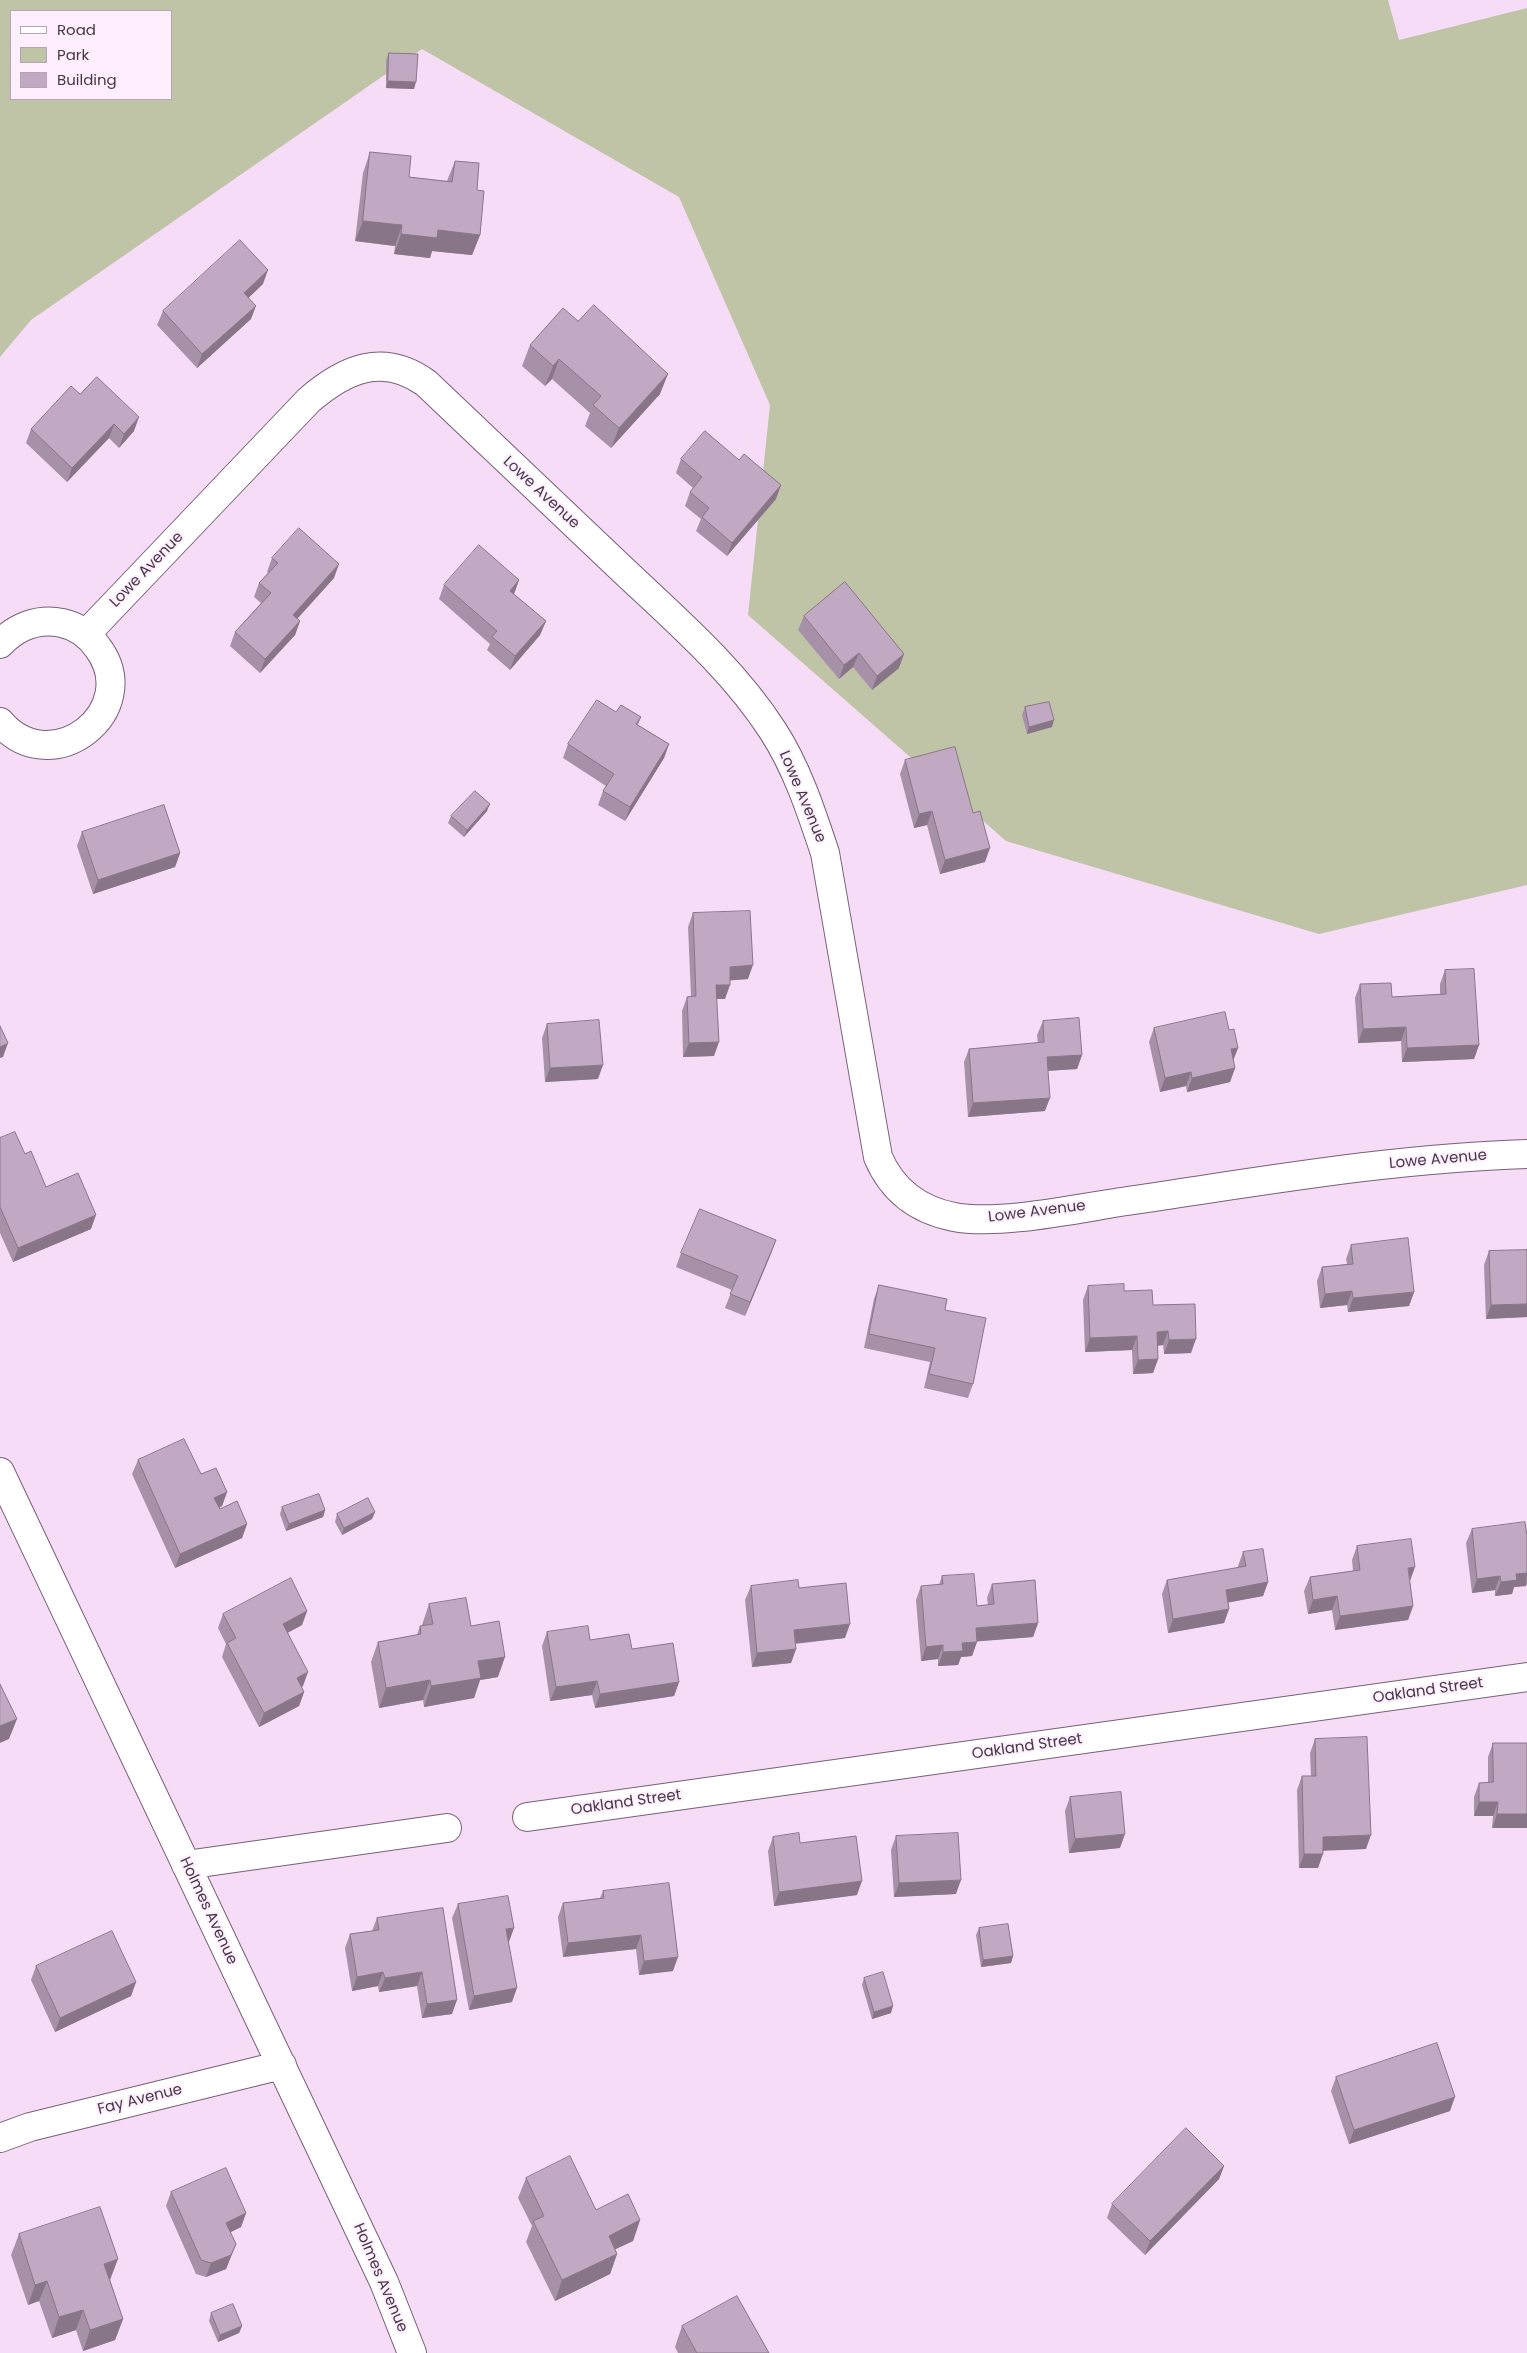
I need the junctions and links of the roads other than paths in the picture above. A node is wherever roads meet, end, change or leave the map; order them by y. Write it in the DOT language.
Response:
graph roads {
  1 [pos="86,634"];
  2 [pos="0,644"];
  3 [pos="0,722"];
  4 [pos="1527,1154"];
  5 [pos="0,1472"];
  6 [pos="6,1498"];
  7 [pos="1527,1677"];
  8 [pos="527,1817"];
  9 [pos="447,1828"];
  10 [pos="186,1865"];
  11 [pos="282,2065"];
  12 [pos="0,2138"];
  13 [pos="412,2353"];
  1 -- 2 [label="street"];
  1 -- 3 [label="street"];
  1 -- 4 [label="street, Lowe Avenue"];
  5 -- 6 [label="street, Holmes Avenue"];
  6 -- 10 [label="street, Holmes Avenue"];
  7 -- 8 [label="street, Oakland Street"];
  9 -- 10 [label="street"];
  10 -- 11 [label="street, Holmes Avenue"];
  11 -- 12 [label="street, Fay Avenue"];
  11 -- 13 [label="street, Holmes Avenue"];
}
